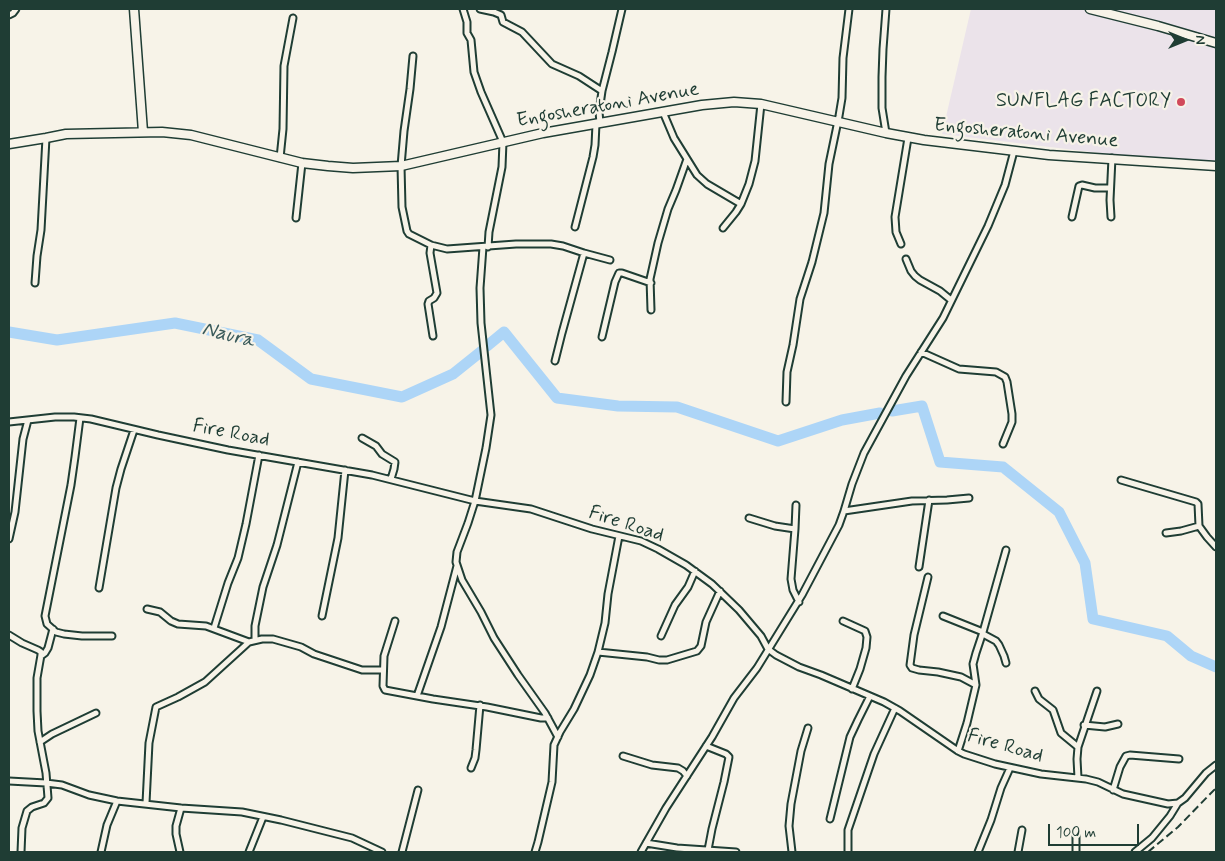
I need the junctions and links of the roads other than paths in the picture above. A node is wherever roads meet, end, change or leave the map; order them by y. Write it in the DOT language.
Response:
graph roads {
  1 [pos="16,9"];
  2 [pos="134,9"];
  3 [pos="464,9"];
  4 [pos="480,9"];
  5 [pos="622,9"];
  6 [pos="849,9"];
  7 [pos="1090,9"];
  8 [pos="885,10"];
  9 [pos="9,15"];
  10 [pos="292,18"];
  11 [pos="1216,43"];
  12 [pos="413,56"];
  13 [pos="602,91"];
  14 [pos="761,104"];
  15 [pos="663,112"];
  16 [pos="838,122"];
  17 [pos="598,123"];
  18 [pos="142,132"];
  19 [pos="886,134"];
  20 [pos="46,138"];
  21 [pos="908,138"];
  22 [pos="504,142"];
  23 [pos="9,144"];
  24 [pos="1014,151"];
  25 [pos="280,158"];
  26 [pos="1112,158"];
  27 [pos="687,159"];
  28 [pos="302,163"];
  29 [pos="401,166"];
  30 [pos="1216,166"];
  31 [pos="1110,188"];
  32 [pos="741,204"];
  33 [pos="1072,217"];
  34 [pos="1111,217"];
  35 [pos="296,218"];
  36 [pos="575,227"];
  37 [pos="723,228"];
  38 [pos="901,244"];
  39 [pos="430,245"];
  40 [pos="485,247"];
  41 [pos="584,253"];
  42 [pos="906,258"];
  43 [pos="610,260"];
  44 [pos="35,283"];
  45 [pos="651,283"];
  46 [pos="951,300"];
  47 [pos="652,310"];
  48 [pos="433,336"];
  49 [pos="602,337"];
  50 [pos="921,352"];
  51 [pos="556,361"];
  52 [pos="786,402"];
  53 [pos="80,418"];
  54 [pos="28,420"];
  55 [pos="9,422"];
  56 [pos="134,430"];
  57 [pos="362,438"];
  58 [pos="1003,444"];
  59 [pos="259,455"];
  60 [pos="298,462"];
  61 [pos="345,470"];
  62 [pos="391,479"];
  63 [pos="1121,480"];
  64 [pos="969,498"];
  65 [pos="475,500"];
  66 [pos="929,500"];
  67 [pos="796,505"];
  68 [pos="844,511"];
  69 [pos="749,518"];
  70 [pos="1199,526"];
  71 [pos="795,529"];
  72 [pos="1166,533"];
  73 [pos="619,536"];
  74 [pos="9,539"];
  75 [pos="1216,547"];
  76 [pos="1006,550"];
  77 [pos="457,565"];
  78 [pos="919,567"];
  79 [pos="695,571"];
  80 [pos="928,577"];
  81 [pos="99,588"];
  82 [pos="720,591"];
  83 [pos="799,602"];
  84 [pos="147,609"];
  85 [pos="322,616"];
  86 [pos="943,616"];
  87 [pos="396,621"];
  88 [pos="843,621"];
  89 [pos="214,628"];
  90 [pos="53,629"];
  91 [pos="983,633"];
  92 [pos="9,635"];
  93 [pos="112,636"];
  94 [pos="661,636"];
  95 [pos="252,641"];
  96 [pos="768,649"];
  97 [pos="598,652"];
  98 [pos="41,656"];
  99 [pos="1006,663"];
  100 [pos="383,670"];
  101 [pos="976,685"];
  102 [pos="852,689"];
  103 [pos="1035,690"];
  104 [pos="1097,691"];
  105 [pos="418,696"];
  106 [pos="870,696"];
  107 [pos="480,705"];
  108 [pos="895,708"];
  109 [pos="96,713"];
  110 [pos="548,718"];
  111 [pos="1118,724"];
  112 [pos="1084,725"];
  113 [pos="808,728"];
  114 [pos="558,737"];
  115 [pos="40,742"];
  116 [pos="706,746"];
  117 [pos="1078,746"];
  118 [pos="958,751"];
  119 [pos="623,756"];
  120 [pos="1179,759"];
  121 [pos="1216,765"];
  122 [pos="470,768"];
  123 [pos="1010,768"];
  124 [pos="687,776"];
  125 [pos="1078,778"];
  126 [pos="9,781"];
  127 [pos="46,782"];
  128 [pos="418,790"];
  129 [pos="1113,790"];
  130 [pos="117,801"];
  131 [pos="146,803"];
  132 [pos="1178,803"];
  133 [pos="181,808"];
  134 [pos="263,817"];
  135 [pos="830,819"];
  136 [pos="1022,830"];
  137 [pos="1076,832"];
  138 [pos="646,843"];
  139 [pos="708,850"];
  140 [pos="21,852"];
  141 [pos="101,852"];
  142 [pos="180,852"];
  143 [pos="249,852"];
  144 [pos="382,852"];
  145 [pos="402,852"];
  146 [pos="535,852"];
  147 [pos="641,852"];
  148 [pos="736,852"];
  149 [pos="792,852"];
  150 [pos="848,852"];
  151 [pos="978,852"];
  152 [pos="1018,852"];
  153 [pos="1076,852"];
  154 [pos="1135,852"];
  1 -- 9 [label="street"];
  2 -- 18 [label="street"];
  3 -- 22 [label="street"];
  4 -- 13 [label="street"];
  5 -- 13 [label="street"];
  6 -- 16 [label="street"];
  7 -- 11 [label="street"];
  8 -- 19 [label="street"];
  10 -- 25 [label="street"];
  12 -- 29 [label="street"];
  13 -- 17 [label="street"];
  14 -- 15 [label="street, Engosheratoni Avenue"];
  14 -- 16 [label="street, Engosheratoni Avenue"];
  14 -- 32 [label="street"];
  15 -- 17 [label="street, Engosheratoni Avenue"];
  15 -- 27 [label="street"];
  16 -- 19 [label="street, Engosheratoni Avenue"];
  16 -- 52 [label="street"];
  17 -- 22 [label="street, Engosheratoni Avenue"];
  17 -- 36 [label="street"];
  18 -- 20 [label="street, Engosheratoni Avenue"];
  18 -- 25 [label="street, Engosheratoni Avenue"];
  19 -- 21 [label="street, Engosheratoni Avenue"];
  20 -- 23 [label="street, Engosheratoni Avenue"];
  20 -- 44 [label="street"];
  21 -- 24 [label="street, Engosheratoni Avenue"];
  21 -- 38 [label="street"];
  22 -- 29 [label="street, Engosheratoni Avenue"];
  22 -- 40 [label="street"];
  24 -- 26 [label="street, Engosheratoni Avenue"];
  24 -- 46 [label="street"];
  25 -- 28 [label="street, Engosheratoni Avenue"];
  26 -- 30 [label="street, Engosheratoni Avenue"];
  26 -- 31 [label="street"];
  27 -- 32 [label="street"];
  27 -- 45 [label="street"];
  28 -- 29 [label="street, Engosheratoni Avenue"];
  28 -- 35 [label="street"];
  29 -- 39 [label="street"];
  31 -- 33 [label="street"];
  31 -- 34 [label="street"];
  32 -- 37 [label="street"];
  39 -- 40 [label="street"];
  39 -- 48 [label="street"];
  40 -- 41 [label="street"];
  40 -- 65 [label="street"];
  41 -- 43 [label="street"];
  41 -- 51 [label="street"];
  42 -- 46 [label="street"];
  45 -- 47 [label="street"];
  45 -- 49 [label="street"];
  46 -- 50 [label="street"];
  50 -- 58 [label="street"];
  50 -- 68 [label="street"];
  53 -- 54 [label="street, Fire Road"];
  53 -- 56 [label="street, Fire Road"];
  53 -- 90 [label="street"];
  54 -- 55 [label="street, Fire Road"];
  54 -- 74 [label="street"];
  56 -- 59 [label="street, Fire Road"];
  56 -- 81 [label="street"];
  57 -- 62 [label="street"];
  59 -- 60 [label="street, Fire Road"];
  59 -- 89 [label="street"];
  60 -- 61 [label="street, Fire Road"];
  60 -- 95 [label="street"];
  61 -- 62 [label="street, Fire Road"];
  61 -- 85 [label="street"];
  62 -- 65 [label="street, Fire Road"];
  63 -- 70 [label="street"];
  64 -- 66 [label="street"];
  65 -- 73 [label="street, Fire Road"];
  65 -- 77 [label="street"];
  66 -- 68 [label="street"];
  66 -- 78 [label="street"];
  67 -- 71 [label="street"];
  68 -- 83 [label="street"];
  69 -- 71 [label="street"];
  70 -- 72 [label="street"];
  70 -- 75 [label="street"];
  71 -- 83 [label="street"];
  73 -- 79 [label="street, Fire Road"];
  73 -- 97 [label="street"];
  76 -- 91 [label="street"];
  77 -- 105 [label="street"];
  77 -- 110 [label="street"];
  79 -- 82 [label="street, Fire Road"];
  79 -- 94 [label="street"];
  80 -- 101 [label="street"];
  82 -- 96 [label="street, Fire Road"];
  82 -- 97 [label="street"];
  83 -- 96 [label="street"];
  84 -- 89 [label="street"];
  86 -- 91 [label="street"];
  87 -- 100 [label="street"];
  88 -- 102 [label="street"];
  89 -- 95 [label="street"];
  90 -- 93 [label="street"];
  90 -- 98 [label="street"];
  91 -- 99 [label="street"];
  91 -- 101 [label="street"];
  92 -- 98 [label="street"];
  95 -- 100 [label="street"];
  95 -- 131 [label="street"];
  96 -- 102 [label="street, Fire Road"];
  96 -- 116 [label="street"];
  97 -- 114 [label="street"];
  98 -- 115 [label="street"];
  100 -- 105 [label="street"];
  101 -- 118 [label="street"];
  102 -- 106 [label="street, Fire Road"];
  103 -- 117 [label="street"];
  104 -- 112 [label="street"];
  105 -- 107 [label="street"];
  106 -- 108 [label="street, Fire Road"];
  106 -- 135 [label="street"];
  107 -- 110 [label="street"];
  107 -- 122 [label="street"];
  108 -- 118 [label="street, Fire Road"];
  108 -- 150 [label="street"];
  109 -- 115 [label="street"];
  110 -- 114 [label="street"];
  111 -- 112 [label="street"];
  112 -- 117 [label="street"];
  113 -- 149 [label="street"];
  114 -- 146 [label="street"];
  115 -- 127 [label="street"];
  116 -- 124 [label="street"];
  116 -- 139 [label="street"];
  117 -- 125 [label="street"];
  118 -- 123 [label="street, Fire Road"];
  119 -- 124 [label="street"];
  120 -- 129 [label="street"];
  121 -- 132 [label="street"];
  123 -- 125 [label="street, Fire Road"];
  123 -- 151 [label="street"];
  124 -- 138 [label="street"];
  125 -- 129 [label="street, Fire Road"];
  126 -- 127 [label="street"];
  127 -- 130 [label="street"];
  127 -- 140 [label="street"];
  128 -- 145 [label="street"];
  129 -- 132 [label="street, Fire Road"];
  130 -- 131 [label="street"];
  130 -- 141 [label="street"];
  131 -- 133 [label="street"];
  132 -- 154 [label="street"];
  133 -- 134 [label="street"];
  133 -- 142 [label="street"];
  134 -- 143 [label="street"];
  134 -- 144 [label="street"];
  136 -- 152 [label="street"];
  137 -- 153 [label="street"];
  138 -- 139 [label="street"];
  138 -- 147 [label="street"];
  139 -- 148 [label="street"];
}
